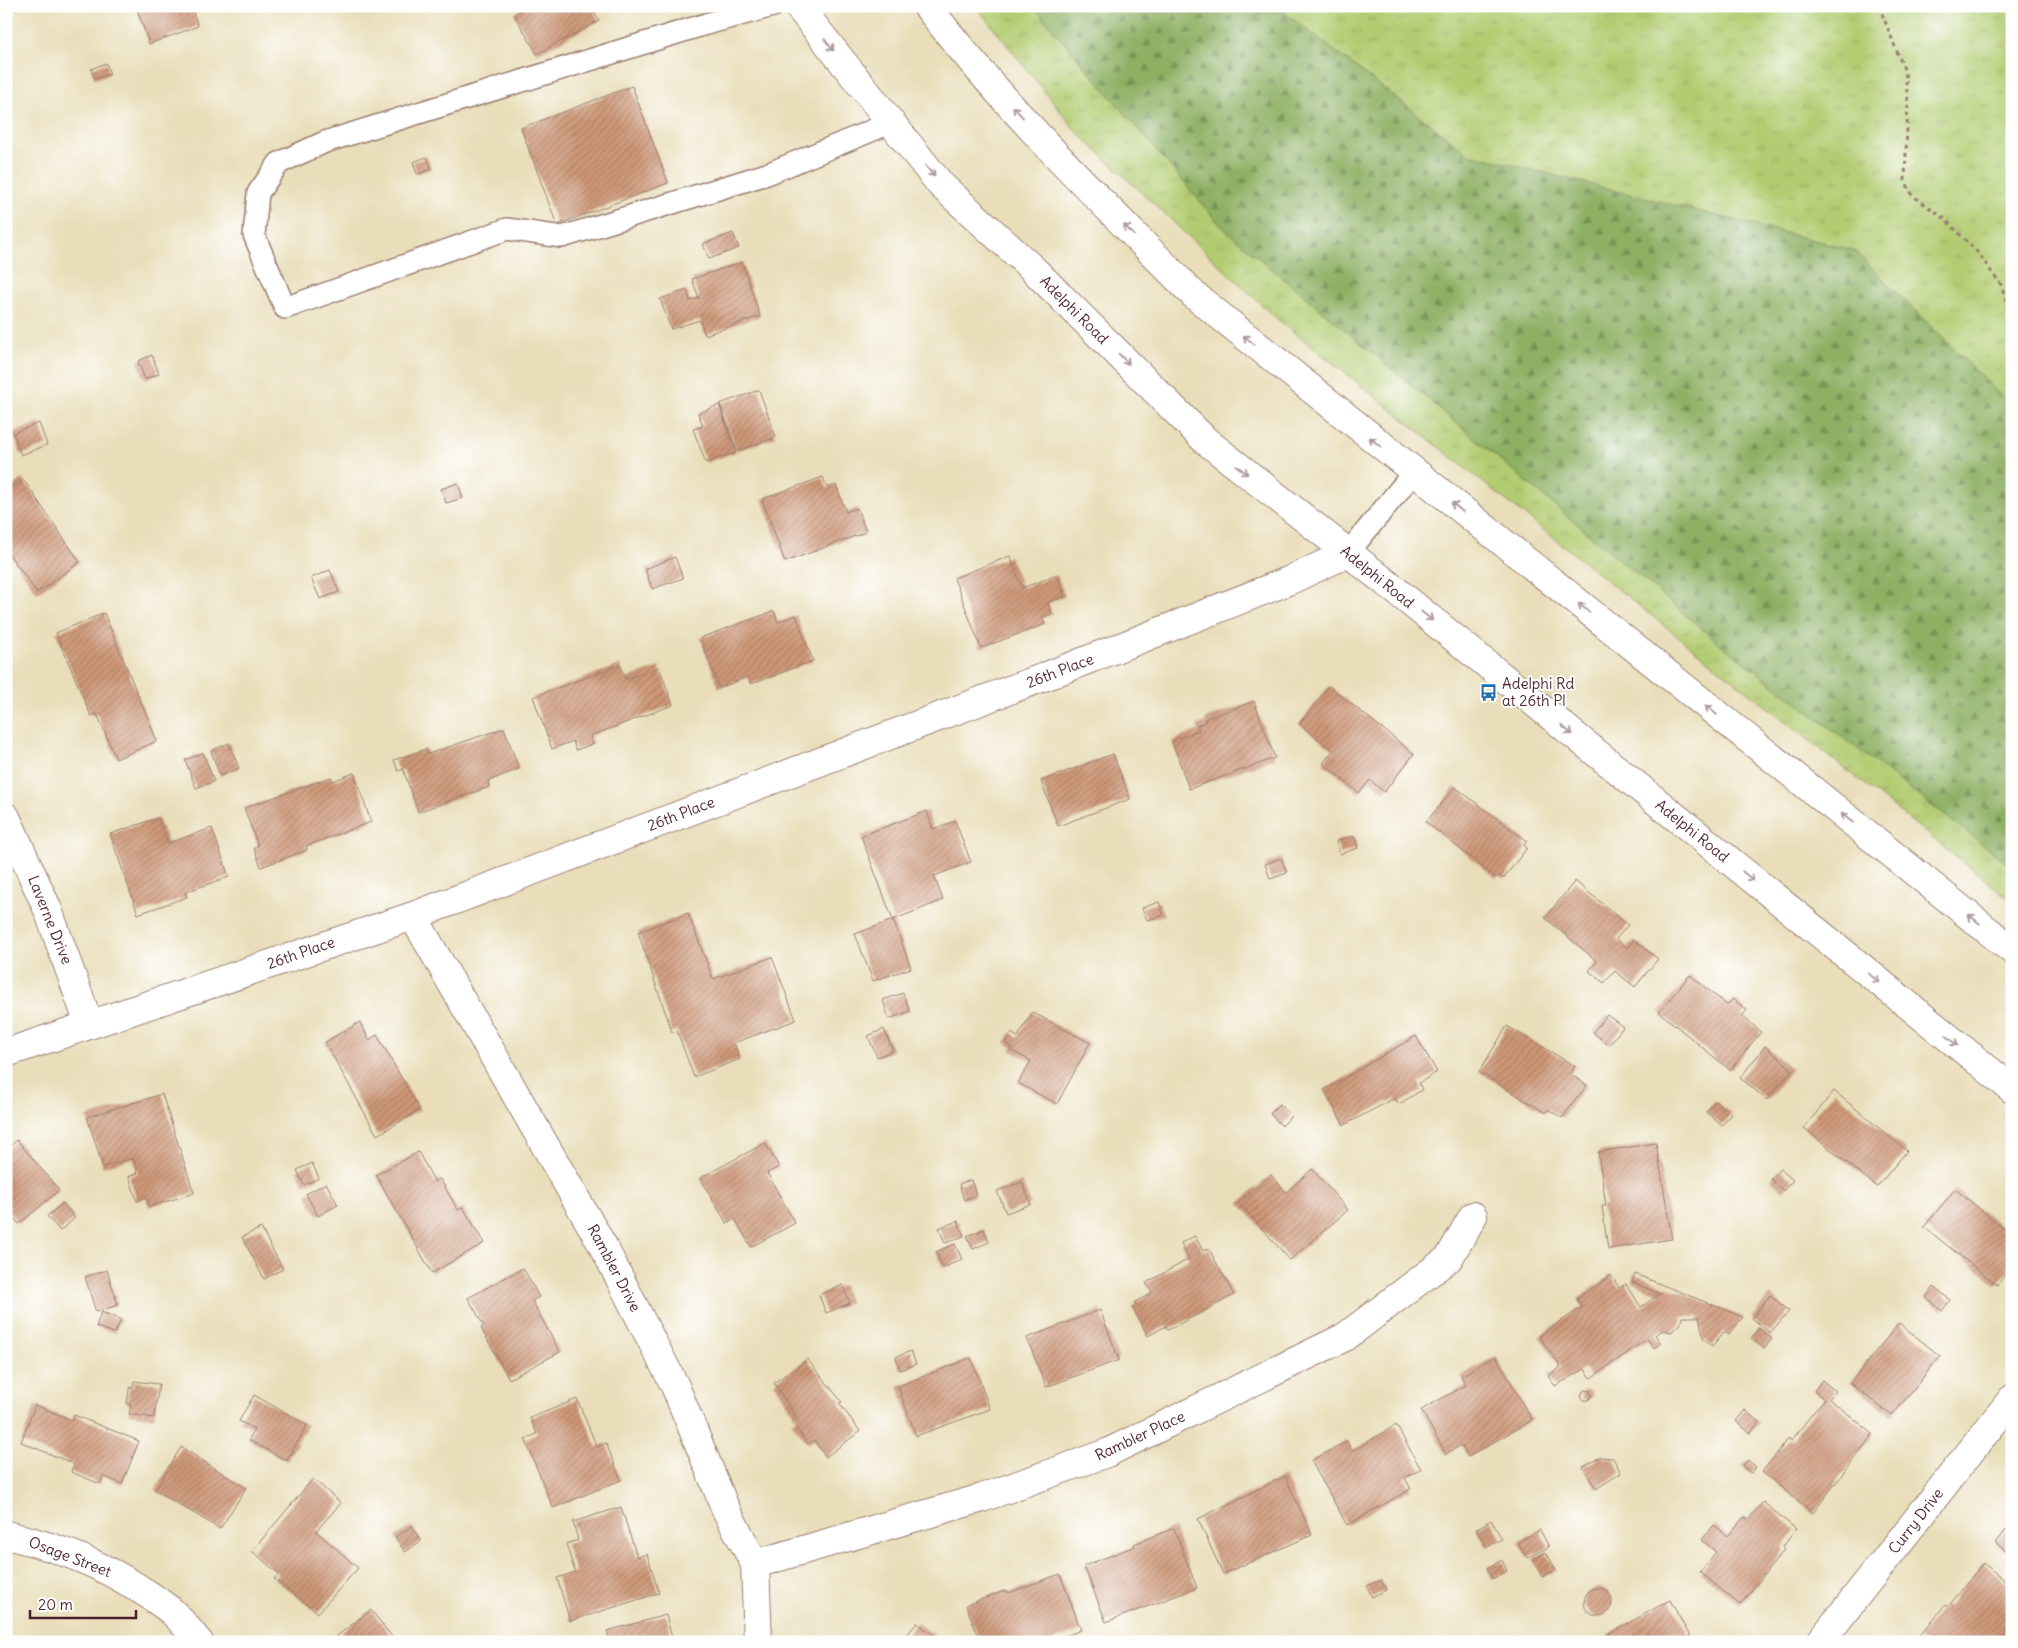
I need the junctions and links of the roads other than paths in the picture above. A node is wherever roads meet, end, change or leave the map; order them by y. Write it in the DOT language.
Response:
graph roads {
  1 [pos="773,6"];
  2 [pos="798,6"];
  3 [pos="927,6"];
  4 [pos="890,123"];
  5 [pos="1413,473"];
  6 [pos="1348,553"];
  7 [pos="6,817"];
  8 [pos="413,916"];
  9 [pos="2012,950"];
  10 [pos="89,1024"];
  11 [pos="6,1052"];
  12 [pos="2012,1089"];
  13 [pos="1473,1216"];
  14 [pos="2012,1399"];
  15 [pos="6,1535"];
  16 [pos="755,1564"];
  17 [pos="198,1642"];
  18 [pos="758,1642"];
  19 [pos="1820,1642"];
  1 -- 4 [label="lane"];
  2 -- 4 [label="street, Adelphi Road, one-way"];
  5 -- 3 [label="street, one-way"];
  4 -- 6 [label="street, Adelphi Road, one-way"];
  5 -- 6 [label="lane"];
  9 -- 5 [label="street, one-way"];
  6 -- 8 [label="street, 26th Place"];
  6 -- 12 [label="street, Adelphi Road, one-way"];
  7 -- 10 [label="street, Laverne Drive"];
  8 -- 10 [label="street, 26th Place"];
  8 -- 16 [label="street, Rambler Drive"];
  10 -- 11 [label="street, 26th Place"];
  13 -- 16 [label="street, Rambler Place"];
  14 -- 19 [label="street, Curry Drive"];
  15 -- 17 [label="street, Osage Street"];
  16 -- 18 [label="street, Rambler Drive"];
}
